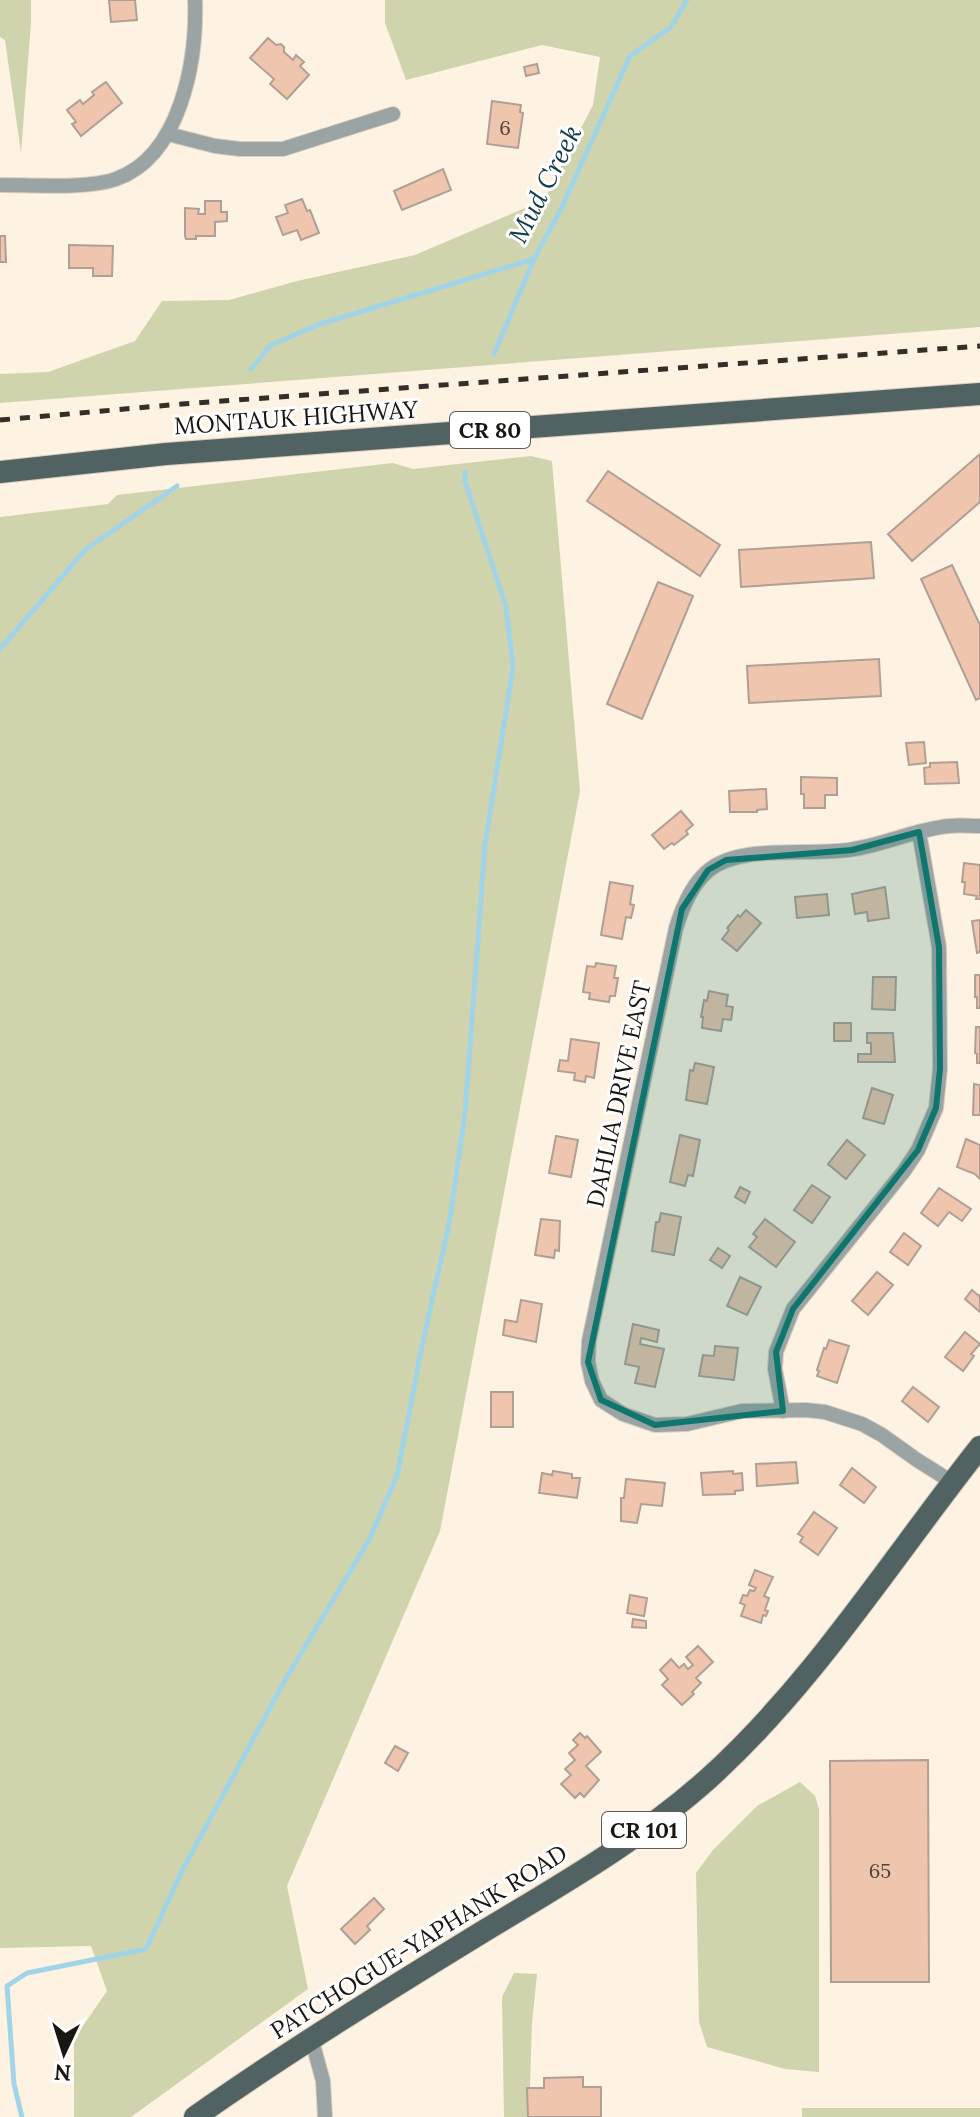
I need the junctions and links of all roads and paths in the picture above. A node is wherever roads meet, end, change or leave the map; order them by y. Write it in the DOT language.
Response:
graph roads {
  1 [pos="195,0"];
  2 [pos="393,114"];
  3 [pos="168,134"];
  4 [pos="0,185"];
  5 [pos="980,394"];
  6 [pos="0,472"];
  7 [pos="980,826"];
  8 [pos="919,832"];
  9 [pos="783,1411"];
  10 [pos="980,1447"];
  11 [pos="980,1476"];
  12 [pos="952,1482"];
  13 [pos="311,2037"];
  14 [pos="195,2117"];
  15 [pos="325,2117"];
  1 -- 3 [label="street"];
  2 -- 3 [label="street"];
  3 -- 4 [label="street"];
  5 -- 6 [label="main road, MONTAUK HIGHWAY / CR 80"];
  7 -- 8 [label="street"];
  8 -- 9 [label="street"];
  8 -- 9 [label="street, DAHLIA DRIVE EAST"];
  9 -- 12 [label="street, DAHLIA DRIVE EAST"];
  10 -- 12 [label="main road, PATCHOGUE-YAPHANK ROAD / CR 101"];
  11 -- 12 [label="main road"];
  12 -- 13 [label="main road, PATCHOGUE-YAPHANK ROAD / CR 101"];
  13 -- 14 [label="main road, PATCHOGUE-YAPHANK ROAD / CR 101"];
  13 -- 15 [label="street"];
}
